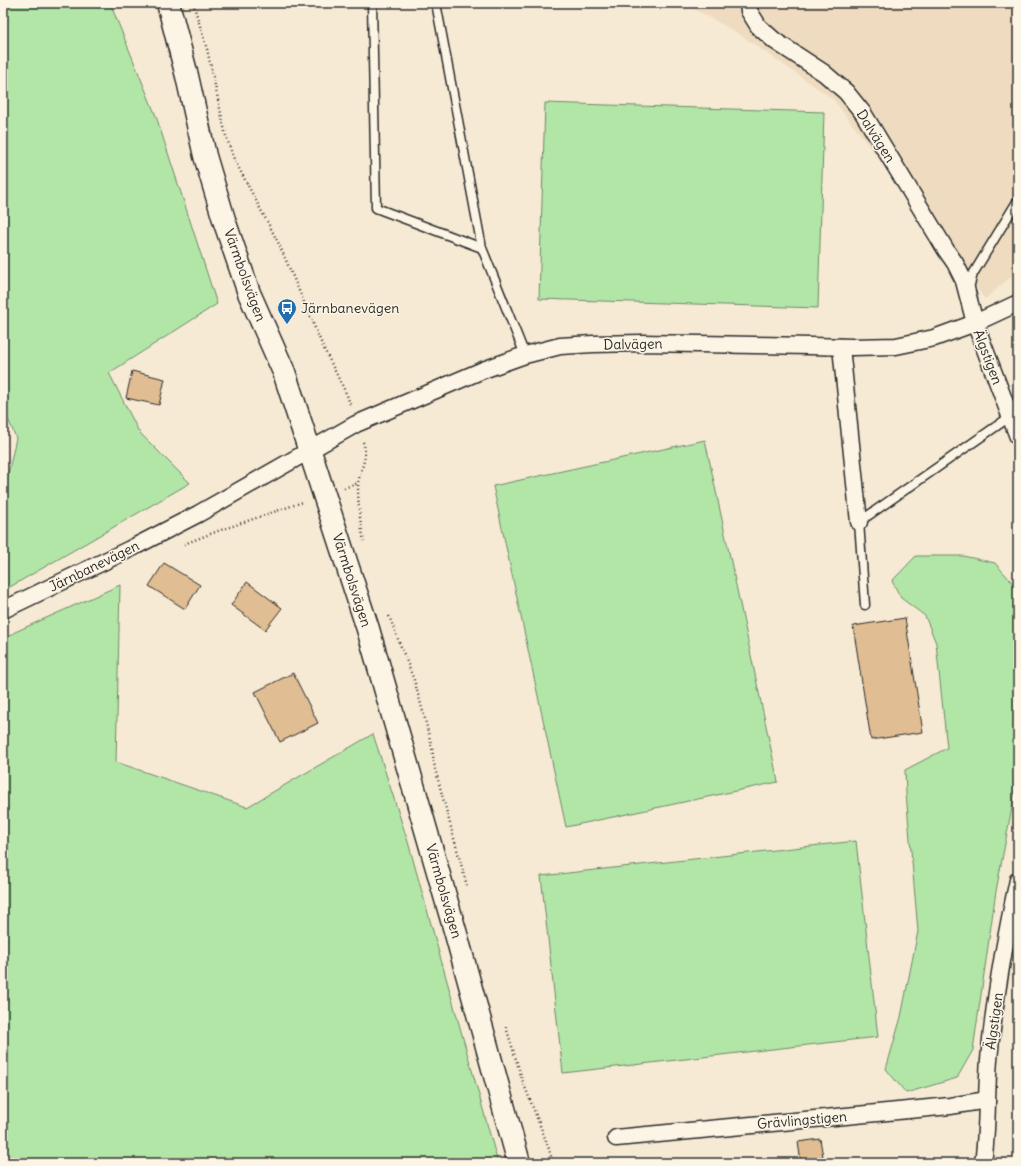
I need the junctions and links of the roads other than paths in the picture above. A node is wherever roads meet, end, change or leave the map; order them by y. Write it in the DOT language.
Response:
graph roads {
  1 [pos="168,3"];
  2 [pos="372,3"];
  3 [pos="436,3"];
  4 [pos="748,3"];
  5 [pos="1018,200"];
  6 [pos="482,248"];
  7 [pos="968,293"];
  8 [pos="1018,303"];
  9 [pos="975,323"];
  10 [pos="841,347"];
  11 [pos="525,355"];
  12 [pos="1011,416"];
  13 [pos="1018,437"];
  14 [pos="309,450"];
  15 [pos="859,522"];
  16 [pos="865,605"];
  17 [pos="3,610"];
  18 [pos="1018,880"];
  19 [pos="987,1100"];
  20 [pos="616,1138"];
  21 [pos="519,1163"];
  22 [pos="983,1163"];
  1 -- 14 [label="street, Värmbolsvägen"];
  2 -- 6 [label="lane"];
  3 -- 6 [label="lane"];
  4 -- 7 [label="street, Dalvägen"];
  5 -- 7 [label="lane"];
  6 -- 11 [label="lane"];
  7 -- 9 [label="street, Dalvägen"];
  8 -- 9 [label="street, Dalvägen"];
  9 -- 10 [label="street, Dalvägen"];
  9 -- 12 [label="street, Älgstigen"];
  10 -- 11 [label="street, Dalvägen"];
  10 -- 15 [label="street"];
  11 -- 14 [label="street, Dalvägen"];
  12 -- 13 [label="street, Älgstigen"];
  12 -- 15 [label="lane"];
  14 -- 17 [label="street, Järnbanevägen"];
  14 -- 21 [label="street, Värmbolsvägen"];
  15 -- 16 [label="lane"];
  18 -- 19 [label="street, Älgstigen"];
  19 -- 20 [label="street, Grävlingstigen"];
  19 -- 22 [label="street, Älgstigen"];
}
